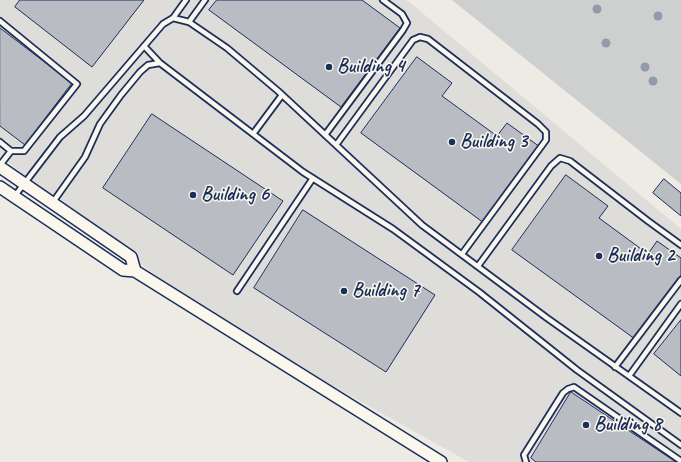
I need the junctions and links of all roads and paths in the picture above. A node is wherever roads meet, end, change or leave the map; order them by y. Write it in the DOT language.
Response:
graph roads {
  1 [pos="186,0"];
  2 [pos="205,0"];
  3 [pos="383,0"];
  4 [pos="173,18"];
  5 [pos="0,20"];
  6 [pos="189,22"];
  7 [pos="144,46"];
  8 [pos="160,63"];
  9 [pos="282,95"];
  10 [pos="253,134"];
  11 [pos="325,135"];
  12 [pos="0,142"];
  13 [pos="336,145"];
  14 [pos="11,151"];
  15 [pos="0,166"];
  16 [pos="313,178"];
  17 [pos="24,184"];
  18 [pos="0,187"];
  19 [pos="14,197"];
  20 [pos="53,203"];
  21 [pos="74,218"];
  22 [pos="64,230"];
  23 [pos="681,245"];
  24 [pos="462,254"];
  25 [pos="478,266"];
  26 [pos="135,271"];
  27 [pos="681,280"];
  28 [pos="237,291"];
  29 [pos="681,304"];
  30 [pos="615,367"];
  31 [pos="629,376"];
  32 [pos="681,413"];
  33 [pos="681,445"];
  34 [pos="681,461"];
  35 [pos="441,462"];
  36 [pos="526,462"];
  1 -- 4 [label="lane"];
  2 -- 6 [label="lane"];
  3 -- 11 [label="lane"];
  4 -- 6 [label="lane"];
  4 -- 7 [label="lane"];
  5 -- 14 [label="lane"];
  6 -- 9 [label="lane"];
  7 -- 8 [label="lane"];
  7 -- 17 [label="lane"];
  8 -- 10 [label="lane"];
  8 -- 20 [label="lane"];
  9 -- 10 [label="lane"];
  9 -- 11 [label="lane"];
  10 -- 16 [label="lane"];
  11 -- 13 [label="lane"];
  12 -- 14 [label="lane"];
  13 -- 24 [label="lane"];
  13 -- 24 [label="lane"];
  14 -- 15 [label="lane"];
  15 -- 17 [label="street"];
  16 -- 28 [label="lane"];
  16 -- 33 [label="lane"];
  17 -- 19 [label="lane"];
  17 -- 20 [label="street"];
  18 -- 19 [label="street"];
  19 -- 22 [label="street"];
  20 -- 21 [label="street"];
  21 -- 22 [label="street"];
  21 -- 26 [label="street"];
  22 -- 26 [label="street"];
  23 -- 25 [label="lane"];
  24 -- 25 [label="lane"];
  25 -- 30 [label="lane"];
  26 -- 35 [label="street"];
  27 -- 30 [label="lane"];
  29 -- 31 [label="lane"];
  30 -- 31 [label="lane"];
  31 -- 32 [label="lane"];
  34 -- 36 [label="lane"];
}
